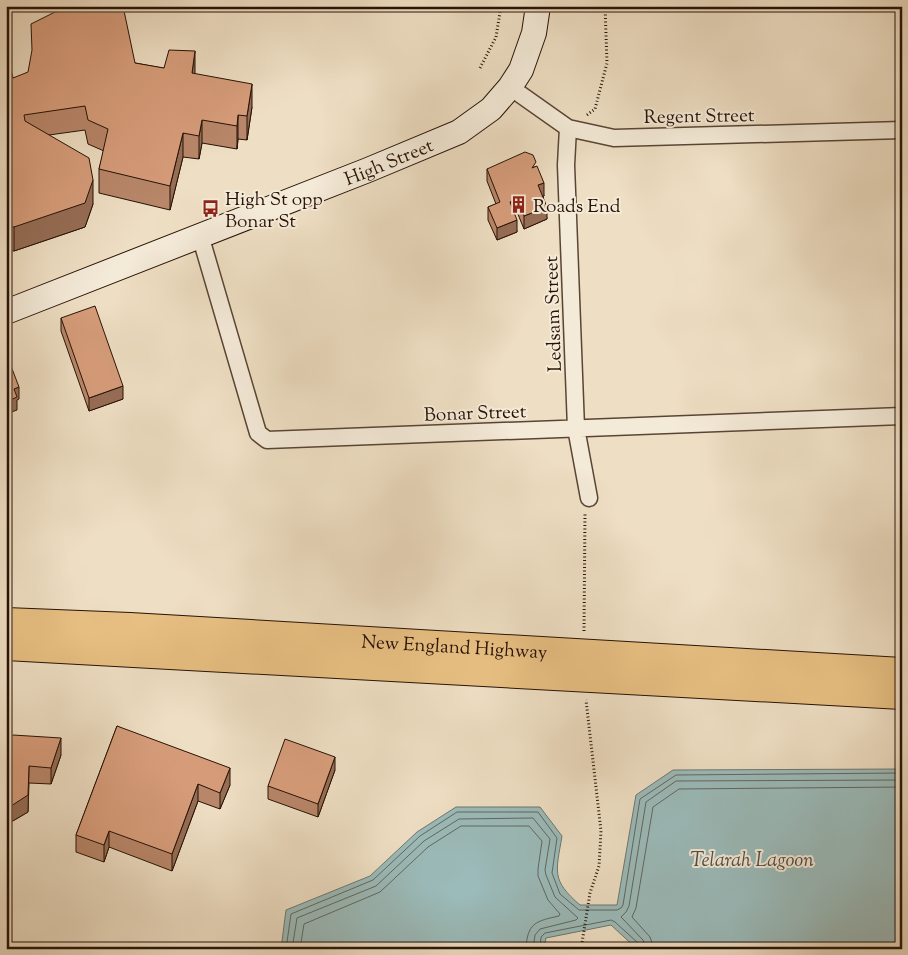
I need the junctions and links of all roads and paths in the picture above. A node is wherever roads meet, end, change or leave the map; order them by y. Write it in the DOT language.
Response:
graph roads {
  1 [pos="501,6"];
  2 [pos="538,6"];
  3 [pos="605,6"];
  4 [pos="480,68"];
  5 [pos="510,87"];
  6 [pos="568,128"];
  7 [pos="902,130"];
  8 [pos="200,235"];
  9 [pos="6,312"];
  10 [pos="902,416"];
  11 [pos="576,428"];
  12 [pos="589,498"];
  13 [pos="6,622"];
  14 [pos="584,634"];
  15 [pos="6,646"];
  16 [pos="129,652"];
  17 [pos="6,663"];
  18 [pos="902,672"];
  19 [pos="902,695"];
  20 [pos="586,696"];
  21 [pos="581,949"];
  1 -- 4 [label="path"];
  2 -- 5 [label="main road, High Street"];
  3 -- 6 [label="path"];
  5 -- 6 [label="street, Regent Street"];
  5 -- 8 [label="main road, High Street"];
  6 -- 7 [label="street, Regent Street"];
  6 -- 11 [label="street, Ledsam Street"];
  8 -- 9 [label="main road, High Street"];
  8 -- 11 [label="street, Bonar Street"];
  10 -- 11 [label="street, Bonar Street"];
  11 -- 12 [label="street, Ledsam Street"];
  12 -- 14 [label="path"];
  13 -- 18 [label="highway, New England Highway"];
  15 -- 16 [label="highway, New England Highway"];
  16 -- 17 [label="highway"];
  16 -- 19 [label="highway, New England Highway"];
  20 -- 21 [label="path"];
}
